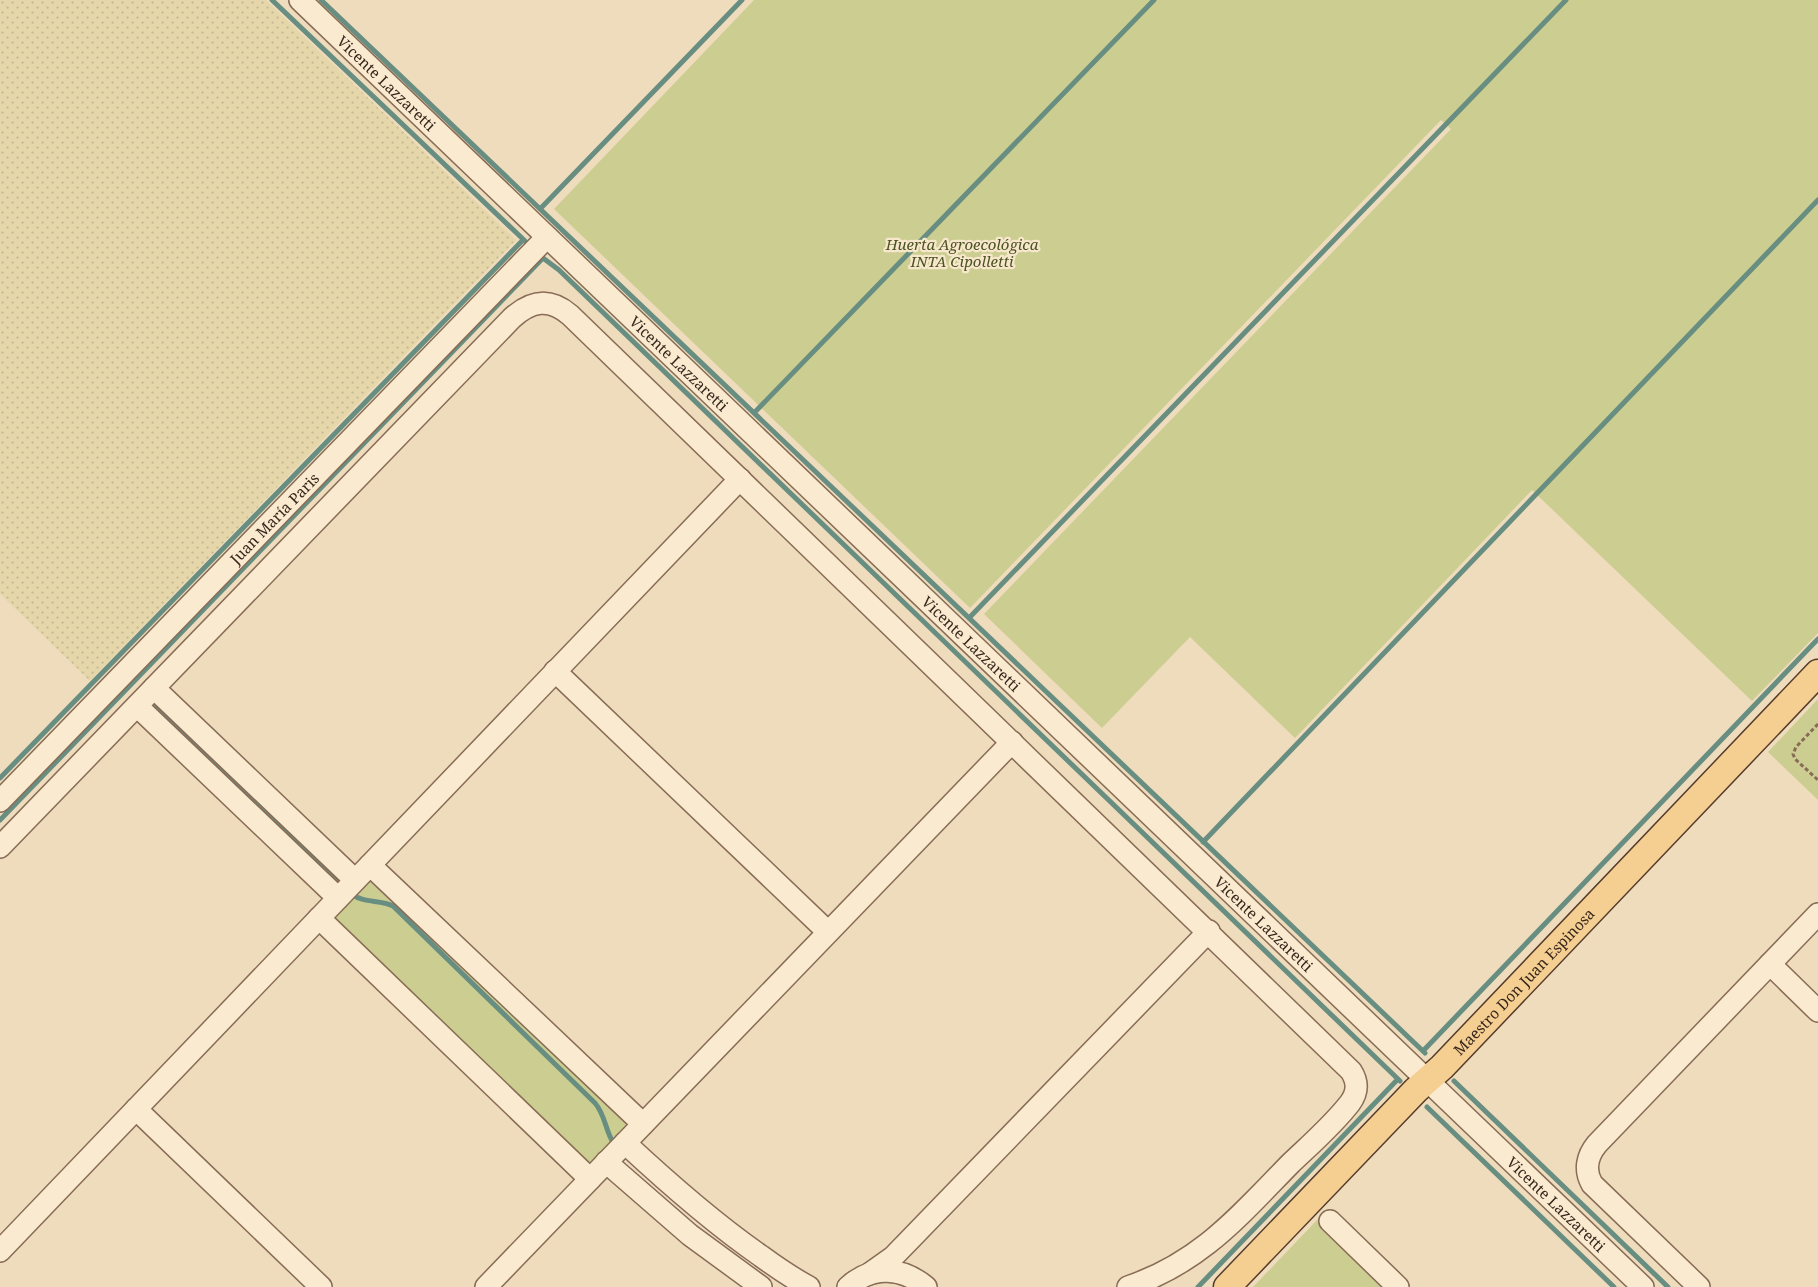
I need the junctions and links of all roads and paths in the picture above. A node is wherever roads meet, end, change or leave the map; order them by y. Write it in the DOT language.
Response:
graph roads {
  1 [pos="300,0"];
  2 [pos="547,237"];
  3 [pos="740,479"];
  4 [pos="556,671"];
  5 [pos="1818,673"];
  6 [pos="154,688"];
  7 [pos="137,706"];
  8 [pos="1818,724"];
  9 [pos="1012,742"];
  10 [pos="1818,780"];
  11 [pos="1,799"];
  12 [pos="0,847"];
  13 [pos="370,865"];
  14 [pos="356,880"];
  15 [pos="338,898"];
  16 [pos="1818,914"];
  17 [pos="319,918"];
  18 [pos="1209,931"];
  19 [pos="828,932"];
  20 [pos="1770,964"];
  21 [pos="1818,1011"];
  22 [pos="1427,1080"];
  23 [pos="136,1109"];
  24 [pos="643,1124"];
  25 [pos="625,1143"];
  26 [pos="606,1162"];
  27 [pos="590,1179"];
  28 [pos="1330,1221"];
  29 [pos="926,1223"];
  30 [pos="0,1251"];
  31 [pos="869,1274"];
  32 [pos="924,1286"];
  33 [pos="321,1287"];
  34 [pos="486,1287"];
  35 [pos="761,1287"];
  36 [pos="809,1287"];
  37 [pos="848,1287"];
  38 [pos="1128,1287"];
  39 [pos="1227,1287"];
  40 [pos="1398,1287"];
  41 [pos="1643,1287"];
  42 [pos="1699,1287"];
  1 -- 2 [label="street, Vicente Lazzaretti"];
  2 -- 11 [label="street, Juan María Paris"];
  2 -- 22 [label="street, Vicente Lazzaretti"];
  3 -- 4 [label="street"];
  3 -- 6 [label="street"];
  3 -- 9 [label="street"];
  4 -- 13 [label="street"];
  4 -- 19 [label="street"];
  5 -- 22 [label="main road, Maestro Don Juan Espinosa"];
  6 -- 7 [label="street"];
  6 -- 14 [label="street"];
  7 -- 12 [label="street"];
  7 -- 15 [label="street"];
  8 -- 10 [label="path"];
  9 -- 18 [label="street"];
  9 -- 19 [label="street"];
  13 -- 14 [label="street"];
  13 -- 24 [label="street"];
  14 -- 15 [label="street"];
  15 -- 17 [label="street"];
  16 -- 20 [label="street"];
  17 -- 23 [label="street"];
  17 -- 27 [label="street"];
  18 -- 29 [label="street"];
  18 -- 38 [label="street"];
  19 -- 24 [label="street"];
  20 -- 21 [label="street"];
  20 -- 42 [label="street"];
  22 -- 39 [label="main road, Maestro Don Juan Espinosa"];
  22 -- 41 [label="street, Vicente Lazzaretti"];
  23 -- 30 [label="street"];
  23 -- 33 [label="street"];
  24 -- 25 [label="street"];
  25 -- 26 [label="street"];
  25 -- 36 [label="street"];
  26 -- 27 [label="street"];
  26 -- 35 [label="street"];
  27 -- 34 [label="street"];
  28 -- 40 [label="street"];
  29 -- 31 [label="street"];
  29 -- 32 [label="street"];
  31 -- 32 [label="street"];
  31 -- 37 [label="street"];
}
